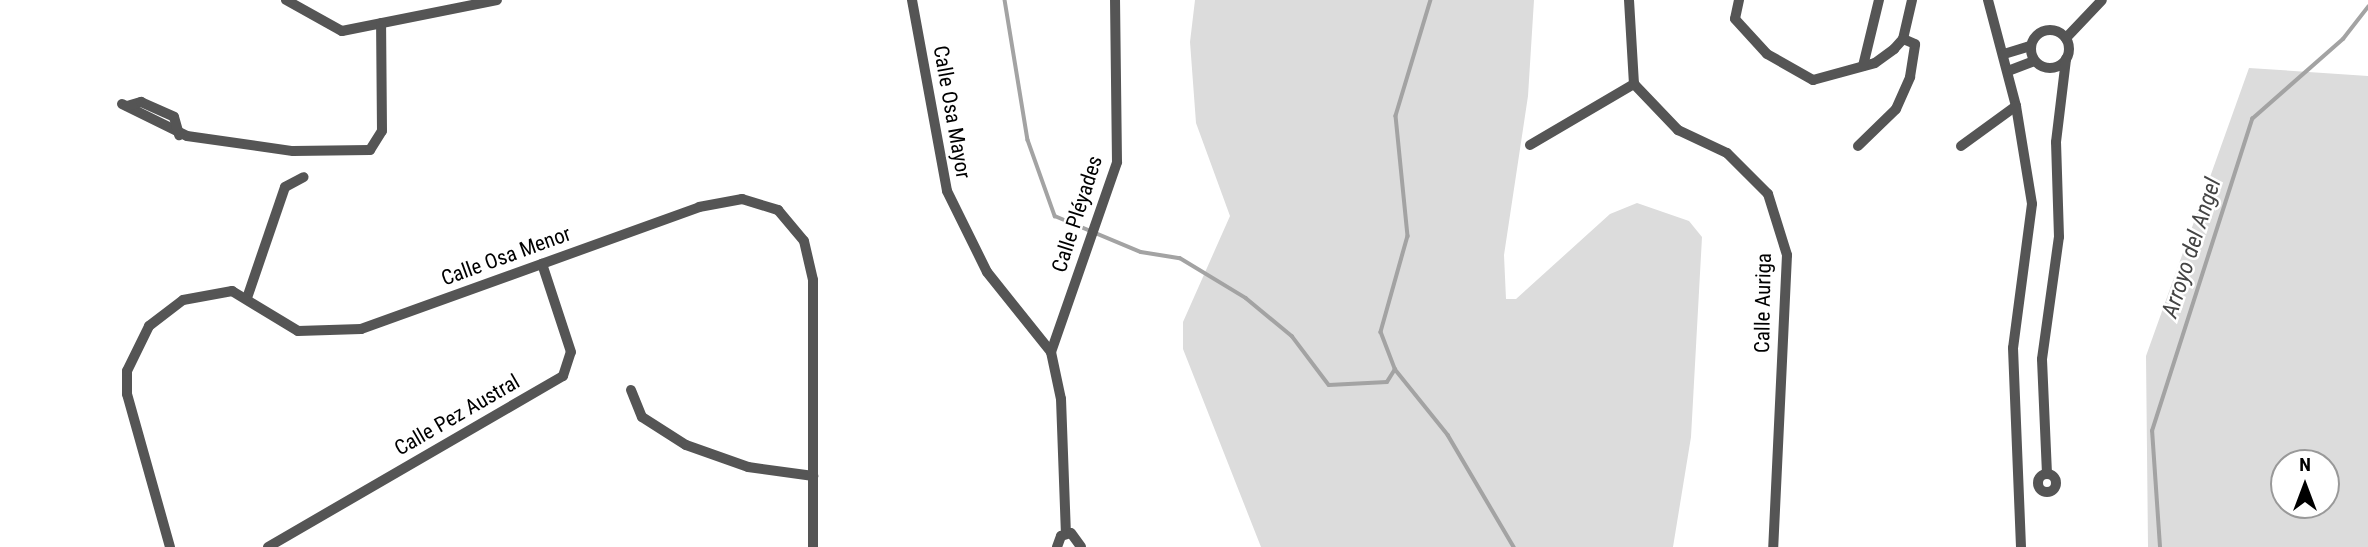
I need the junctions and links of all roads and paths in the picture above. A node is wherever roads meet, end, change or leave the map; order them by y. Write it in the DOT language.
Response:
graph roads {
  1 [pos="286,0"];
  2 [pos="497,0"];
  3 [pos="912,0"];
  4 [pos="1115,0"];
  5 [pos="1629,0"];
  6 [pos="1739,0"];
  7 [pos="1879,0"];
  8 [pos="1912,0"];
  9 [pos="1988,0"];
  10 [pos="2102,0"];
  11 [pos="381,23"];
  12 [pos="2066,38"];
  13 [pos="1903,39"];
  14 [pos="2030,46"];
  15 [pos="2004,54"];
  16 [pos="2066,60"];
  17 [pos="2034,61"];
  18 [pos="1863,66"];
  19 [pos="2008,71"];
  20 [pos="1634,84"];
  21 [pos="124,105"];
  22 [pos="2016,106"];
  23 [pos="1530,145"];
  24 [pos="1858,146"];
  25 [pos="1961,146"];
  26 [pos="304,177"];
  27 [pos="542,264"];
  28 [pos="247,298"];
  29 [pos="1051,352"];
  30 [pos="631,390"];
  31 [pos="2047,474"];
  32 [pos="813,476"];
  33 [pos="1066,533"];
  34 [pos="170,547"];
  35 [pos="268,547"];
  36 [pos="813,547"];
  37 [pos="1057,547"];
  38 [pos="1081,547"];
  39 [pos="1773,547"];
  40 [pos="2021,547"];
  1 -- 11 [label="street"];
  2 -- 11 [label="street"];
  3 -- 29 [label="street, Calle Osa Mayor"];
  4 -- 29 [label="street, Calle Pléyades"];
  5 -- 20 [label="street"];
  6 -- 18 [label="street"];
  7 -- 18 [label="street"];
  8 -- 13 [label="street"];
  9 -- 15 [label="street"];
  10 -- 12 [label="street"];
  11 -- 21 [label="street"];
  12 -- 14 [label="street"];
  12 -- 16 [label="street"];
  13 -- 18 [label="street"];
  13 -- 24 [label="street"];
  14 -- 15 [label="street"];
  14 -- 17 [label="street"];
  15 -- 19 [label="street"];
  16 -- 17 [label="street"];
  16 -- 31 [label="street"];
  17 -- 19 [label="street"];
  19 -- 22 [label="street"];
  20 -- 23 [label="street"];
  20 -- 39 [label="street, Calle Auriga"];
  22 -- 25 [label="street"];
  22 -- 40 [label="street"];
  26 -- 28 [label="street"];
  27 -- 28 [label="street, Calle Osa Menor"];
  27 -- 32 [label="street, Calle Osa Menor"];
  27 -- 35 [label="street, Calle Pez Austral"];
  28 -- 34 [label="street, Calle Osa Menor"];
  29 -- 33 [label="street, Calle Osa Mayor"];
  30 -- 32 [label="street"];
  32 -- 36 [label="street, Calle Osa Menor"];
  33 -- 37 [label="street"];
  33 -- 38 [label="street"];
}
